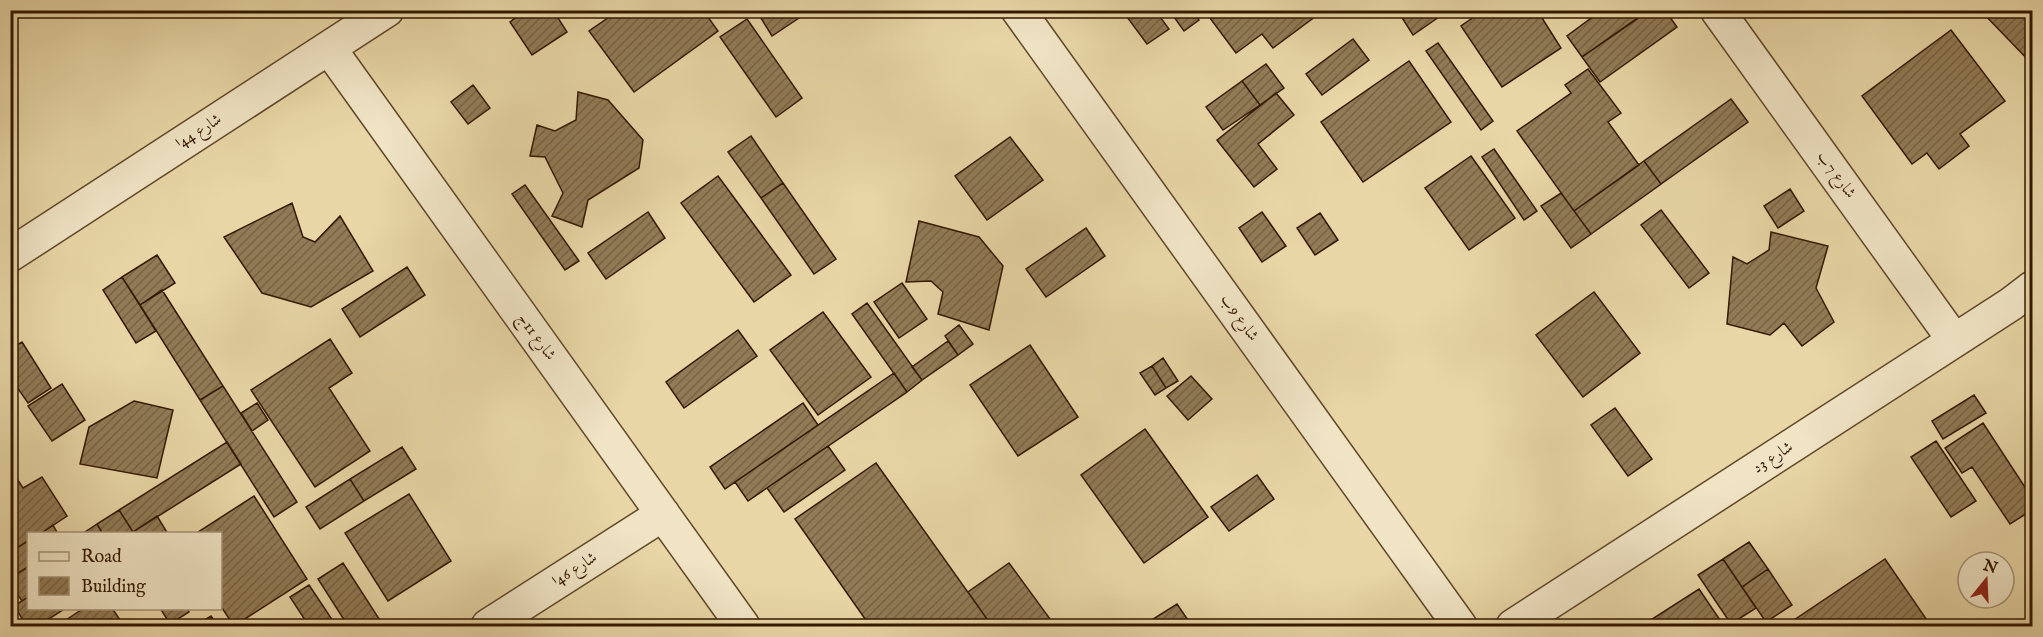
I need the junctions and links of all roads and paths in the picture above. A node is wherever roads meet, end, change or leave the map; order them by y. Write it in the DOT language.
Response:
graph roads {
  1 [pos="387,10"];
  2 [pos="1018,10"];
  3 [pos="1717,10"];
  4 [pos="329,48"];
  5 [pos="10,255"];
  6 [pos="2032,288"];
  7 [pos="1954,340"];
  8 [pos="663,514"];
  9 [pos="488,627"];
  10 [pos="743,627"];
  11 [pos="1460,627"];
  12 [pos="1513,627"];
  1 -- 4 [label="street, شارع 44ا"];
  2 -- 11 [label="street, شارع 9ب"];
  3 -- 7 [label="street, شارع 7ب"];
  4 -- 5 [label="street, شارع 44ا"];
  4 -- 8 [label="street, شارع 11ج"];
  6 -- 7 [label="street, شارع 3د"];
  7 -- 12 [label="street, شارع 3د"];
  8 -- 9 [label="street, شارع 46ا"];
  8 -- 10 [label="street, شارع 11ج"];
}
